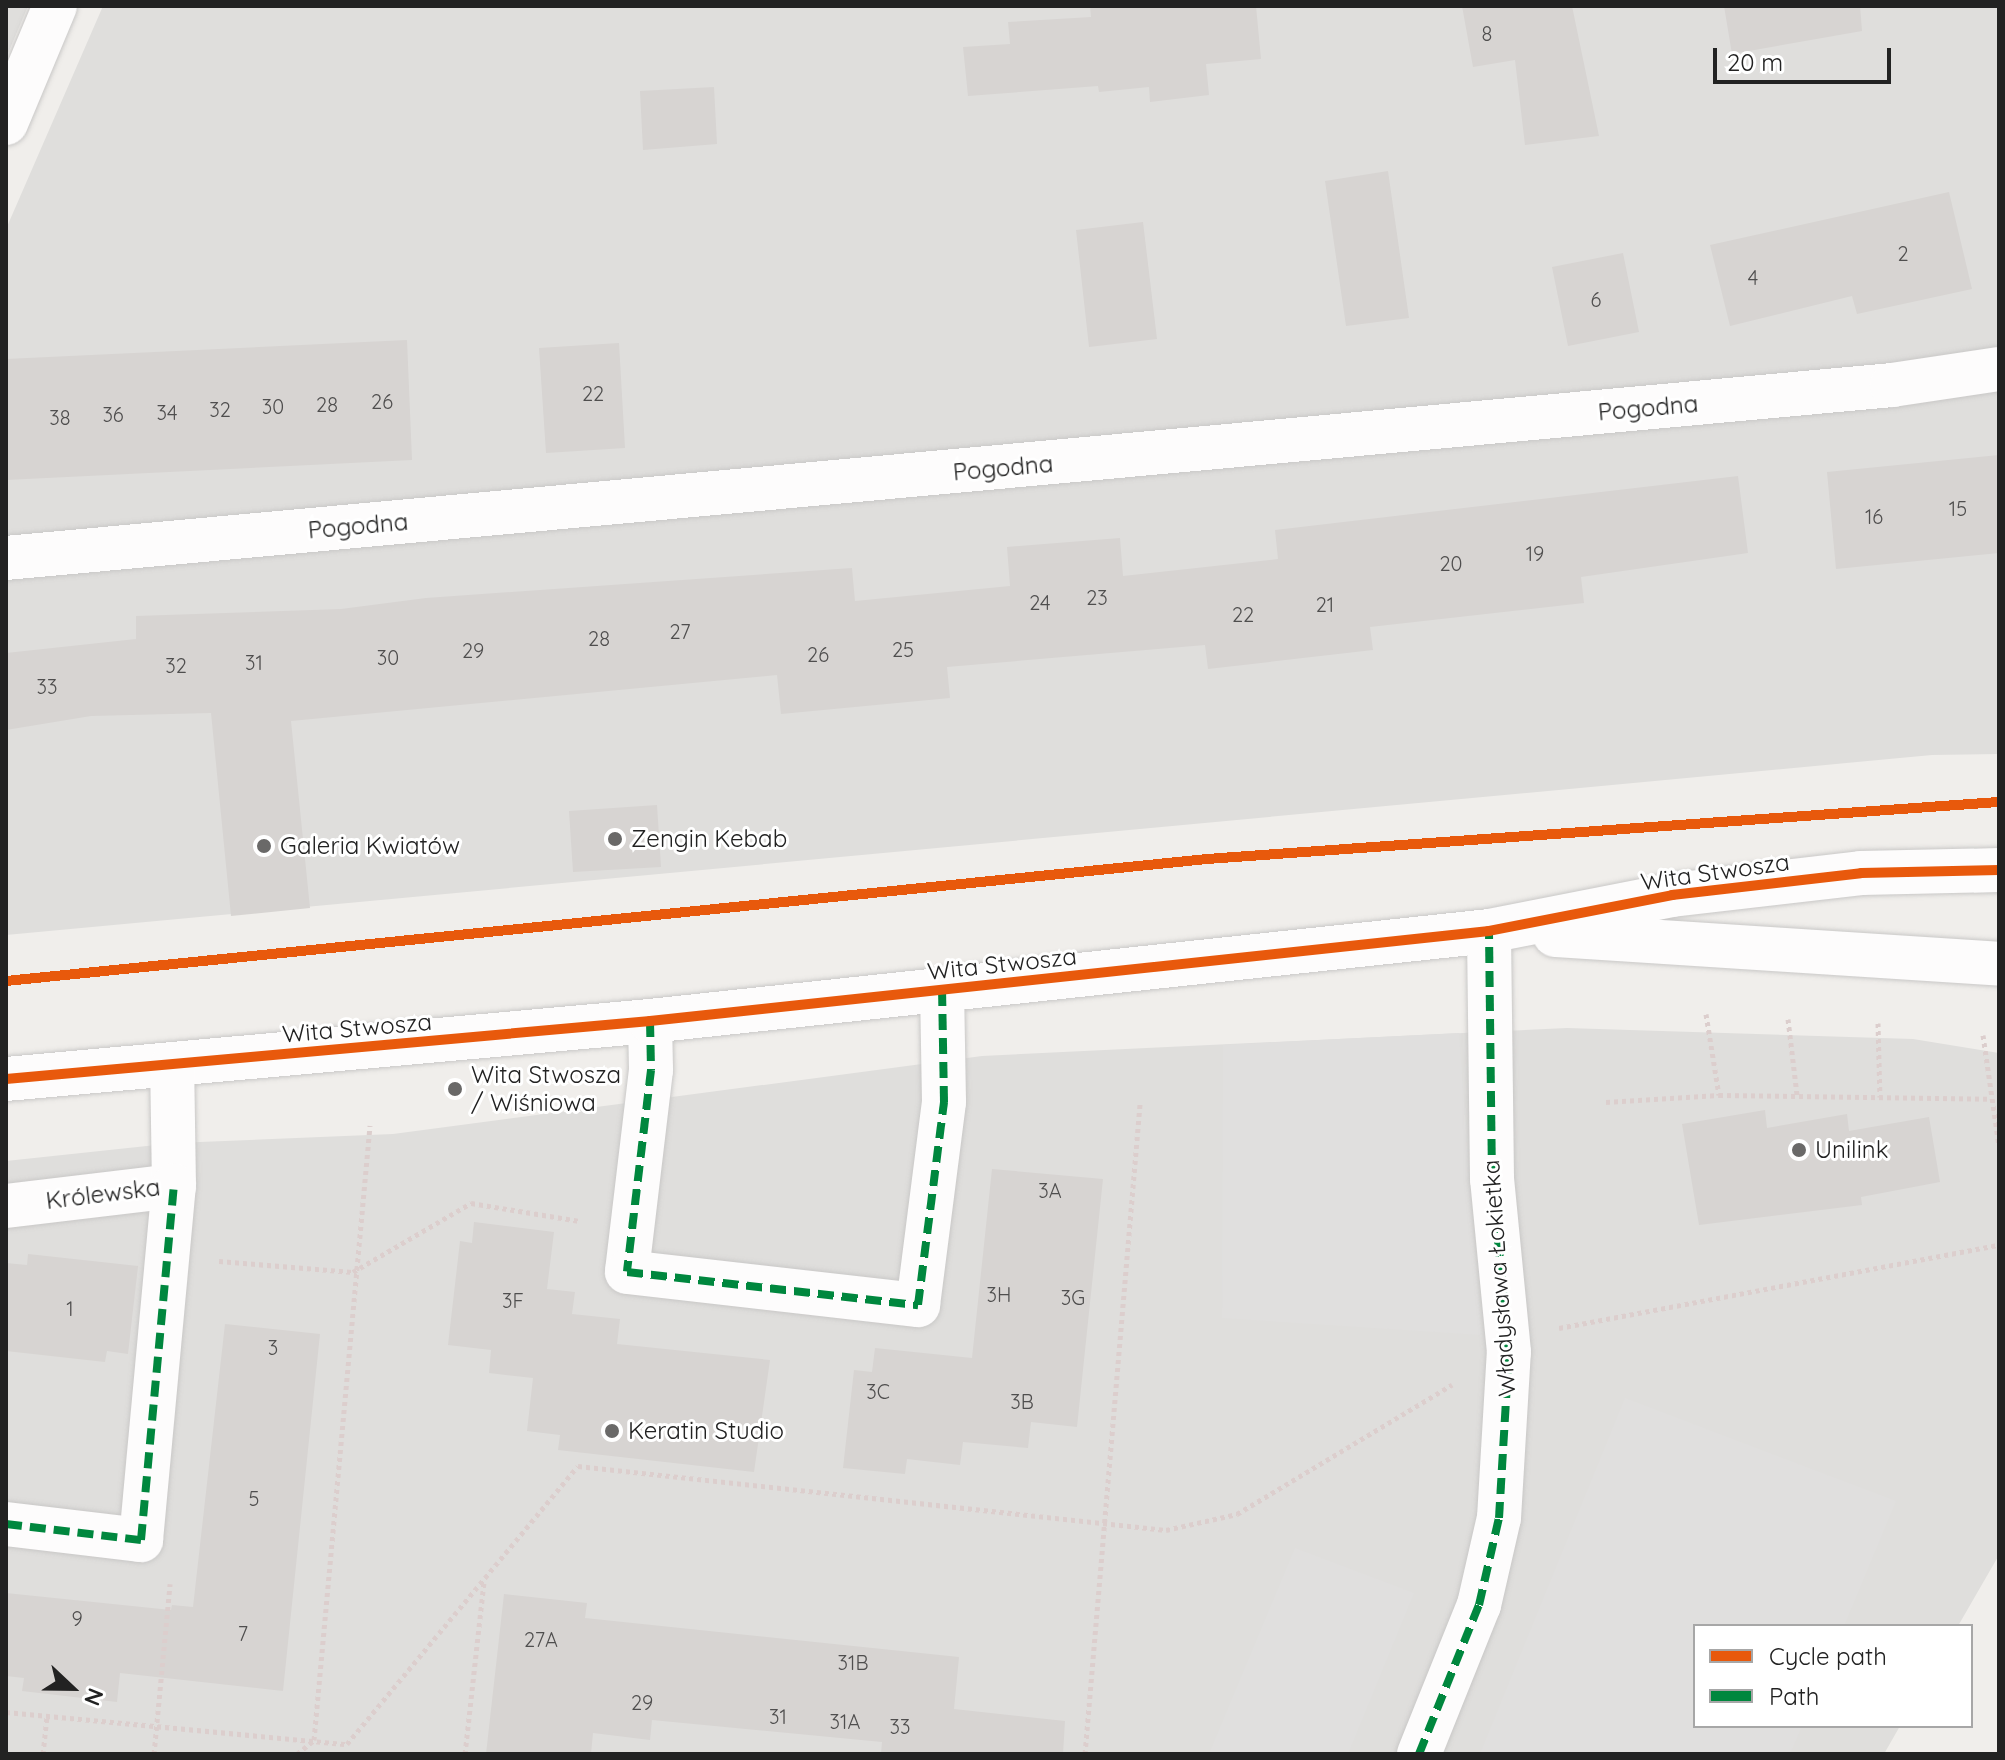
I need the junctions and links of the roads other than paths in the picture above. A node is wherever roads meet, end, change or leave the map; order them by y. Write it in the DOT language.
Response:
graph roads {
  1 [pos="55,6"];
  2 [pos="6,123"];
  3 [pos="1999,369"];
  4 [pos="6,558"];
  5 [pos="1999,870"];
  6 [pos="1489,931"];
  7 [pos="1999,964"];
  8 [pos="942,991"];
  9 [pos="650,1021"];
  10 [pos="172,1065"];
  11 [pos="6,1079"];
  12 [pos="174,1186"];
  13 [pos="6,1206"];
  14 [pos="6,1524"];
  15 [pos="1419,1754"];
  1 -- 2 [label="street"];
  3 -- 4 [label="street, Pogodna"];
  5 -- 6 [label="street, Wita Stwosza"];
  6 -- 7 [label="street, Wita Stwosza"];
  6 -- 8 [label="street, Wita Stwosza"];
  6 -- 15 [label="street, Władysława Łokietka"];
  8 -- 9 [label="street, Wita Stwosza"];
  8 -- 9 [label="street"];
  9 -- 10 [label="street, Wita Stwosza"];
  10 -- 11 [label="street, Wita Stwosza"];
  10 -- 12 [label="street, Królewska"];
  12 -- 13 [label="street, Królewska"];
  12 -- 14 [label="street"];
}
